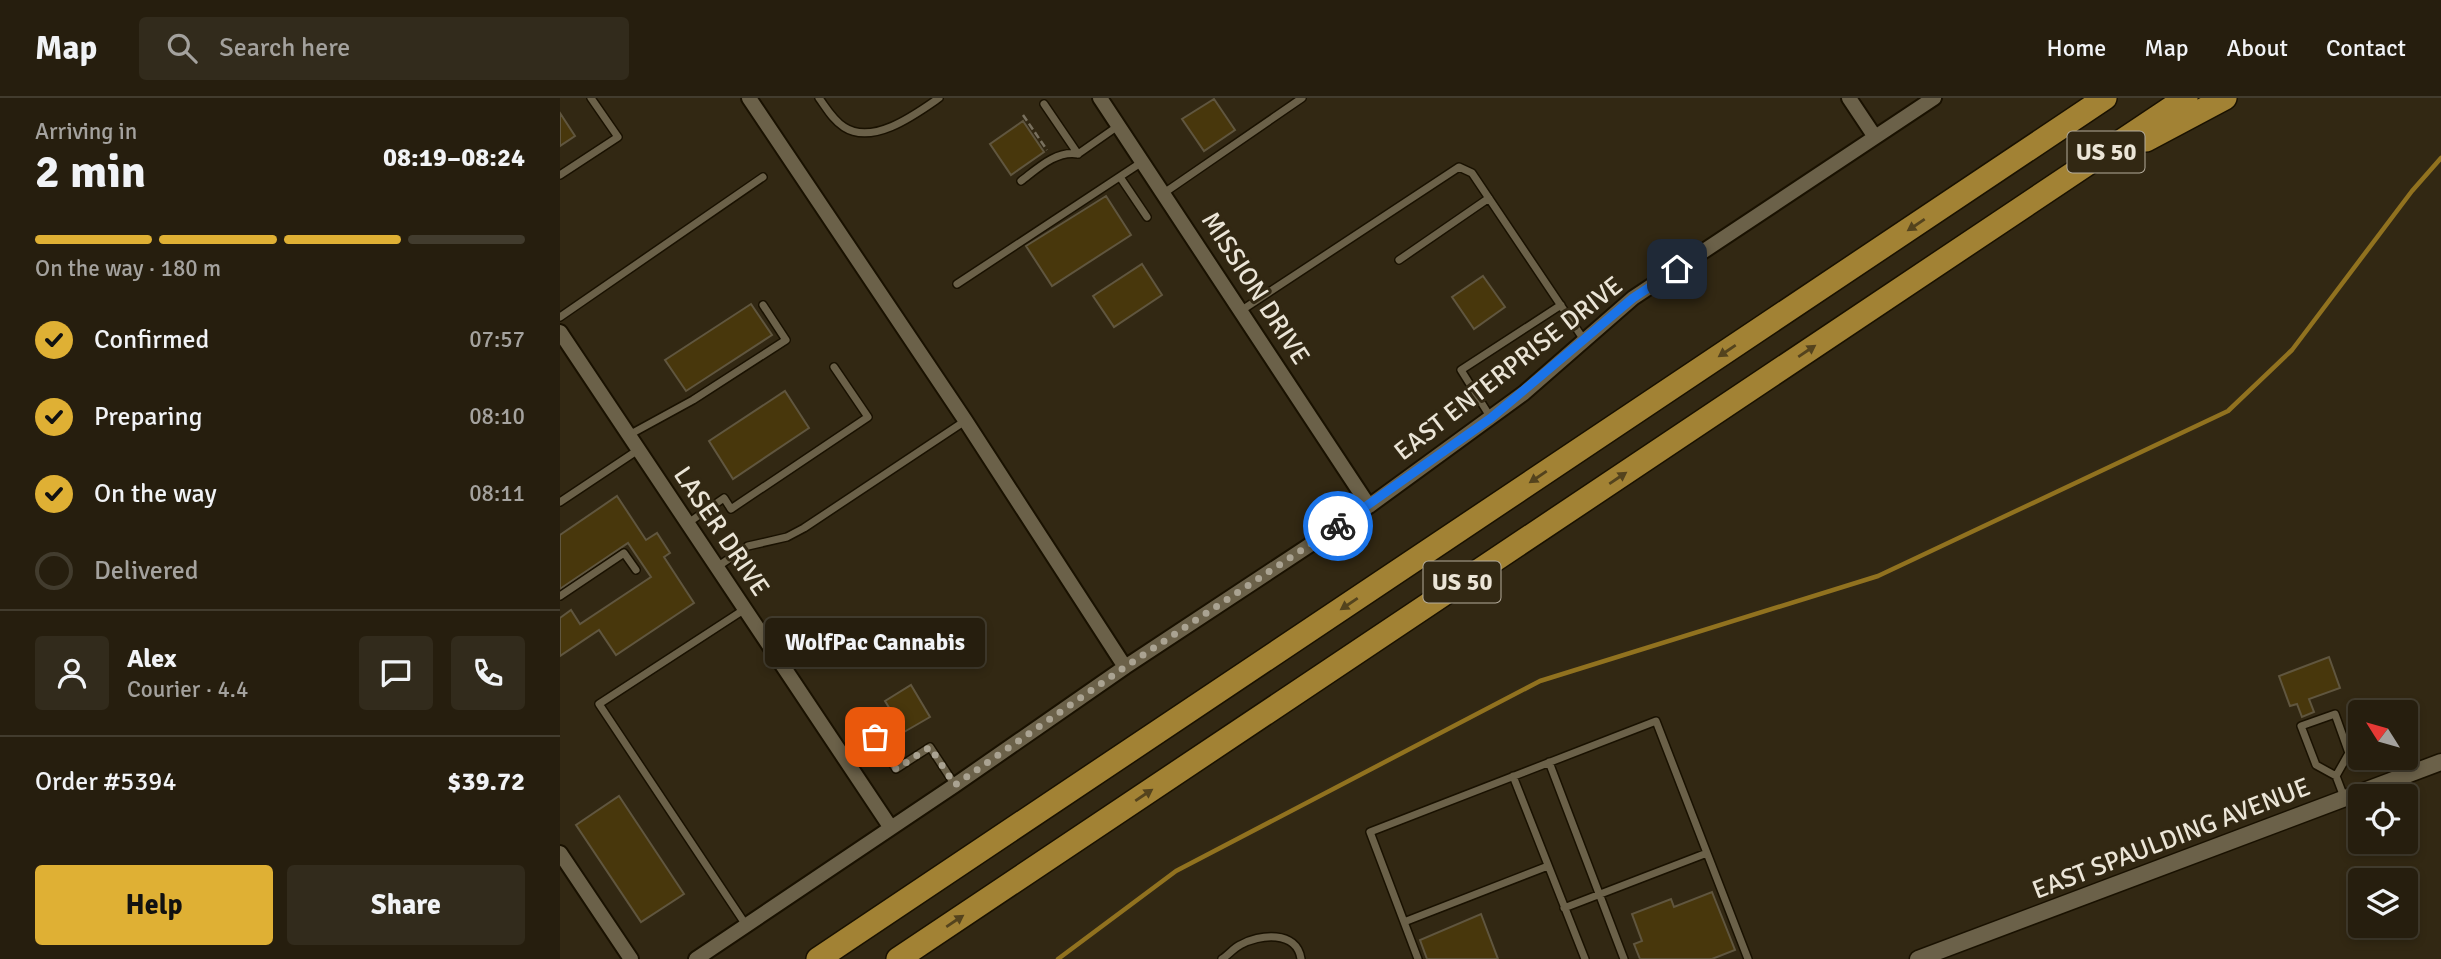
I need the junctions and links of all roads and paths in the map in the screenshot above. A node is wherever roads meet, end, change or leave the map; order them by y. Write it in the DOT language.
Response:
graph roads {
  1 [pos="590,98"];
  2 [pos="750,98"];
  3 [pos="819,98"];
  4 [pos="939,98"];
  5 [pos="1100,98"];
  6 [pos="1302,98"];
  7 [pos="1849,98"];
  8 [pos="1934,98"];
  9 [pos="2085,98"];
  10 [pos="2105,98"];
  11 [pos="2186,98"];
  12 [pos="2225,98"];
  13 [pos="1044,104"];
  14 [pos="1023,115"];
  15 [pos="1119,126"];
  16 [pos="1875,137"];
  17 [pos="1078,154"];
  18 [pos="1053,159"];
  19 [pos="1142,161"];
  20 [pos="560,175"];
  21 [pos="763,177"];
  22 [pos="1120,177"];
  23 [pos="1021,181"];
  24 [pos="1973,187"];
  25 [pos="1164,193"];
  26 [pos="1489,198"];
  27 [pos="2026,205"];
  28 [pos="1147,217"];
  29 [pos="1399,260"];
  30 [pos="957,284"];
  31 [pos="1561,305"];
  32 [pos="763,306"];
  33 [pos="1242,310"];
  34 [pos="560,317"];
  35 [pos="560,332"];
  36 [pos="1585,340"];
  37 [pos="834,367"];
  38 [pos="1491,418"];
  39 [pos="965,420"];
  40 [pos="629,436"];
  41 [pos="638,450"];
  42 [pos="560,502"];
  43 [pos="1369,506"];
  44 [pos="688,524"];
  45 [pos="717,566"];
  46 [pos="636,570"];
  47 [pos="560,596"];
  48 [pos="745,608"];
  49 [pos="1125,667"];
  50 [pos="864,721"];
  51 [pos="1549,762"];
  52 [pos="2441,762"];
  53 [pos="1513,776"];
  54 [pos="2336,776"];
  55 [pos="955,785"];
  56 [pos="2345,799"];
  57 [pos="891,828"];
  58 [pos="560,853"];
  59 [pos="1707,853"];
  60 [pos="1548,866"];
  61 [pos="1599,894"];
  62 [pos="1564,908"];
  63 [pos="1404,922"];
  64 [pos="746,925"];
  65 [pos="631,959"];
  66 [pos="695,959"];
  67 [pos="817,959"];
  68 [pos="898,959"];
  69 [pos="1222,959"];
  70 [pos="1301,959"];
  71 [pos="1418,959"];
  72 [pos="1585,959"];
  73 [pos="1624,959"];
  74 [pos="1748,959"];
  75 [pos="1917,959"];
  1 -- 20 [label="lane"];
  2 -- 39 [label="street"];
  3 -- 4 [label="lane"];
  5 -- 15 [label="street, MISSION DRIVE"];
  6 -- 25 [label="lane"];
  7 -- 16 [label="street"];
  8 -- 16 [label="street, EAST ENTERPRISE DRIVE"];
  9 -- 24 [label="highway"];
  10 -- 24 [label="highway, US 50"];
  11 -- 27 [label="highway, US 50"];
  12 -- 27 [label="highway"];
  13 -- 17 [label="lane"];
  14 -- 18 [label="path"];
  15 -- 17 [label="lane"];
  15 -- 19 [label="street, MISSION DRIVE"];
  16 -- 36 [label="street, EAST ENTERPRISE DRIVE"];
  17 -- 18 [label="lane"];
  18 -- 23 [label="lane"];
  19 -- 22 [label="lane"];
  19 -- 25 [label="street, MISSION DRIVE"];
  21 -- 34 [label="lane"];
  22 -- 28 [label="lane"];
  22 -- 30 [label="lane"];
  24 -- 67 [label="highway, US 50, one-way"];
  25 -- 33 [label="street, MISSION DRIVE"];
  26 -- 29 [label="lane"];
  26 -- 31 [label="lane"];
  26 -- 33 [label="lane"];
  68 -- 27 [label="highway, US 50, one-way"];
  31 -- 36 [label="lane"];
  31 -- 38 [label="lane"];
  32 -- 40 [label="lane"];
  33 -- 43 [label="street, MISSION DRIVE"];
  35 -- 40 [label="street, LASER DRIVE"];
  36 -- 38 [label="street, EAST ENTERPRISE DRIVE"];
  37 -- 44 [label="lane"];
  38 -- 43 [label="street, EAST ENTERPRISE DRIVE"];
  39 -- 45 [label="lane"];
  39 -- 49 [label="street"];
  40 -- 41 [label="street, LASER DRIVE"];
  41 -- 42 [label="lane"];
  41 -- 44 [label="street, LASER DRIVE"];
  43 -- 49 [label="street, EAST ENTERPRISE DRIVE"];
  44 -- 45 [label="street, LASER DRIVE"];
  45 -- 48 [label="street, LASER DRIVE"];
  46 -- 47 [label="lane"];
  48 -- 57 [label="street, LASER DRIVE"];
  48 -- 64 [label="lane"];
  49 -- 55 [label="street, EAST ENTERPRISE DRIVE"];
  50 -- 55 [label="lane"];
  51 -- 53 [label="lane"];
  51 -- 59 [label="lane"];
  51 -- 61 [label="lane"];
  52 -- 56 [label="street, EAST SPAULDING AVENUE"];
  53 -- 60 [label="lane"];
  53 -- 63 [label="lane"];
  54 -- 54 [label="lane"];
  54 -- 56 [label="lane"];
  55 -- 57 [label="street, EAST ENTERPRISE DRIVE"];
  56 -- 75 [label="street, EAST SPAULDING AVENUE"];
  57 -- 64 [label="street, EAST ENTERPRISE DRIVE"];
  58 -- 65 [label="street"];
  59 -- 61 [label="lane"];
  59 -- 74 [label="lane"];
  60 -- 62 [label="lane"];
  60 -- 63 [label="lane"];
  61 -- 62 [label="lane"];
  61 -- 73 [label="lane"];
  62 -- 72 [label="lane"];
  63 -- 71 [label="lane"];
  64 -- 66 [label="street, EAST ENTERPRISE DRIVE"];
  69 -- 70 [label="lane"];
}
